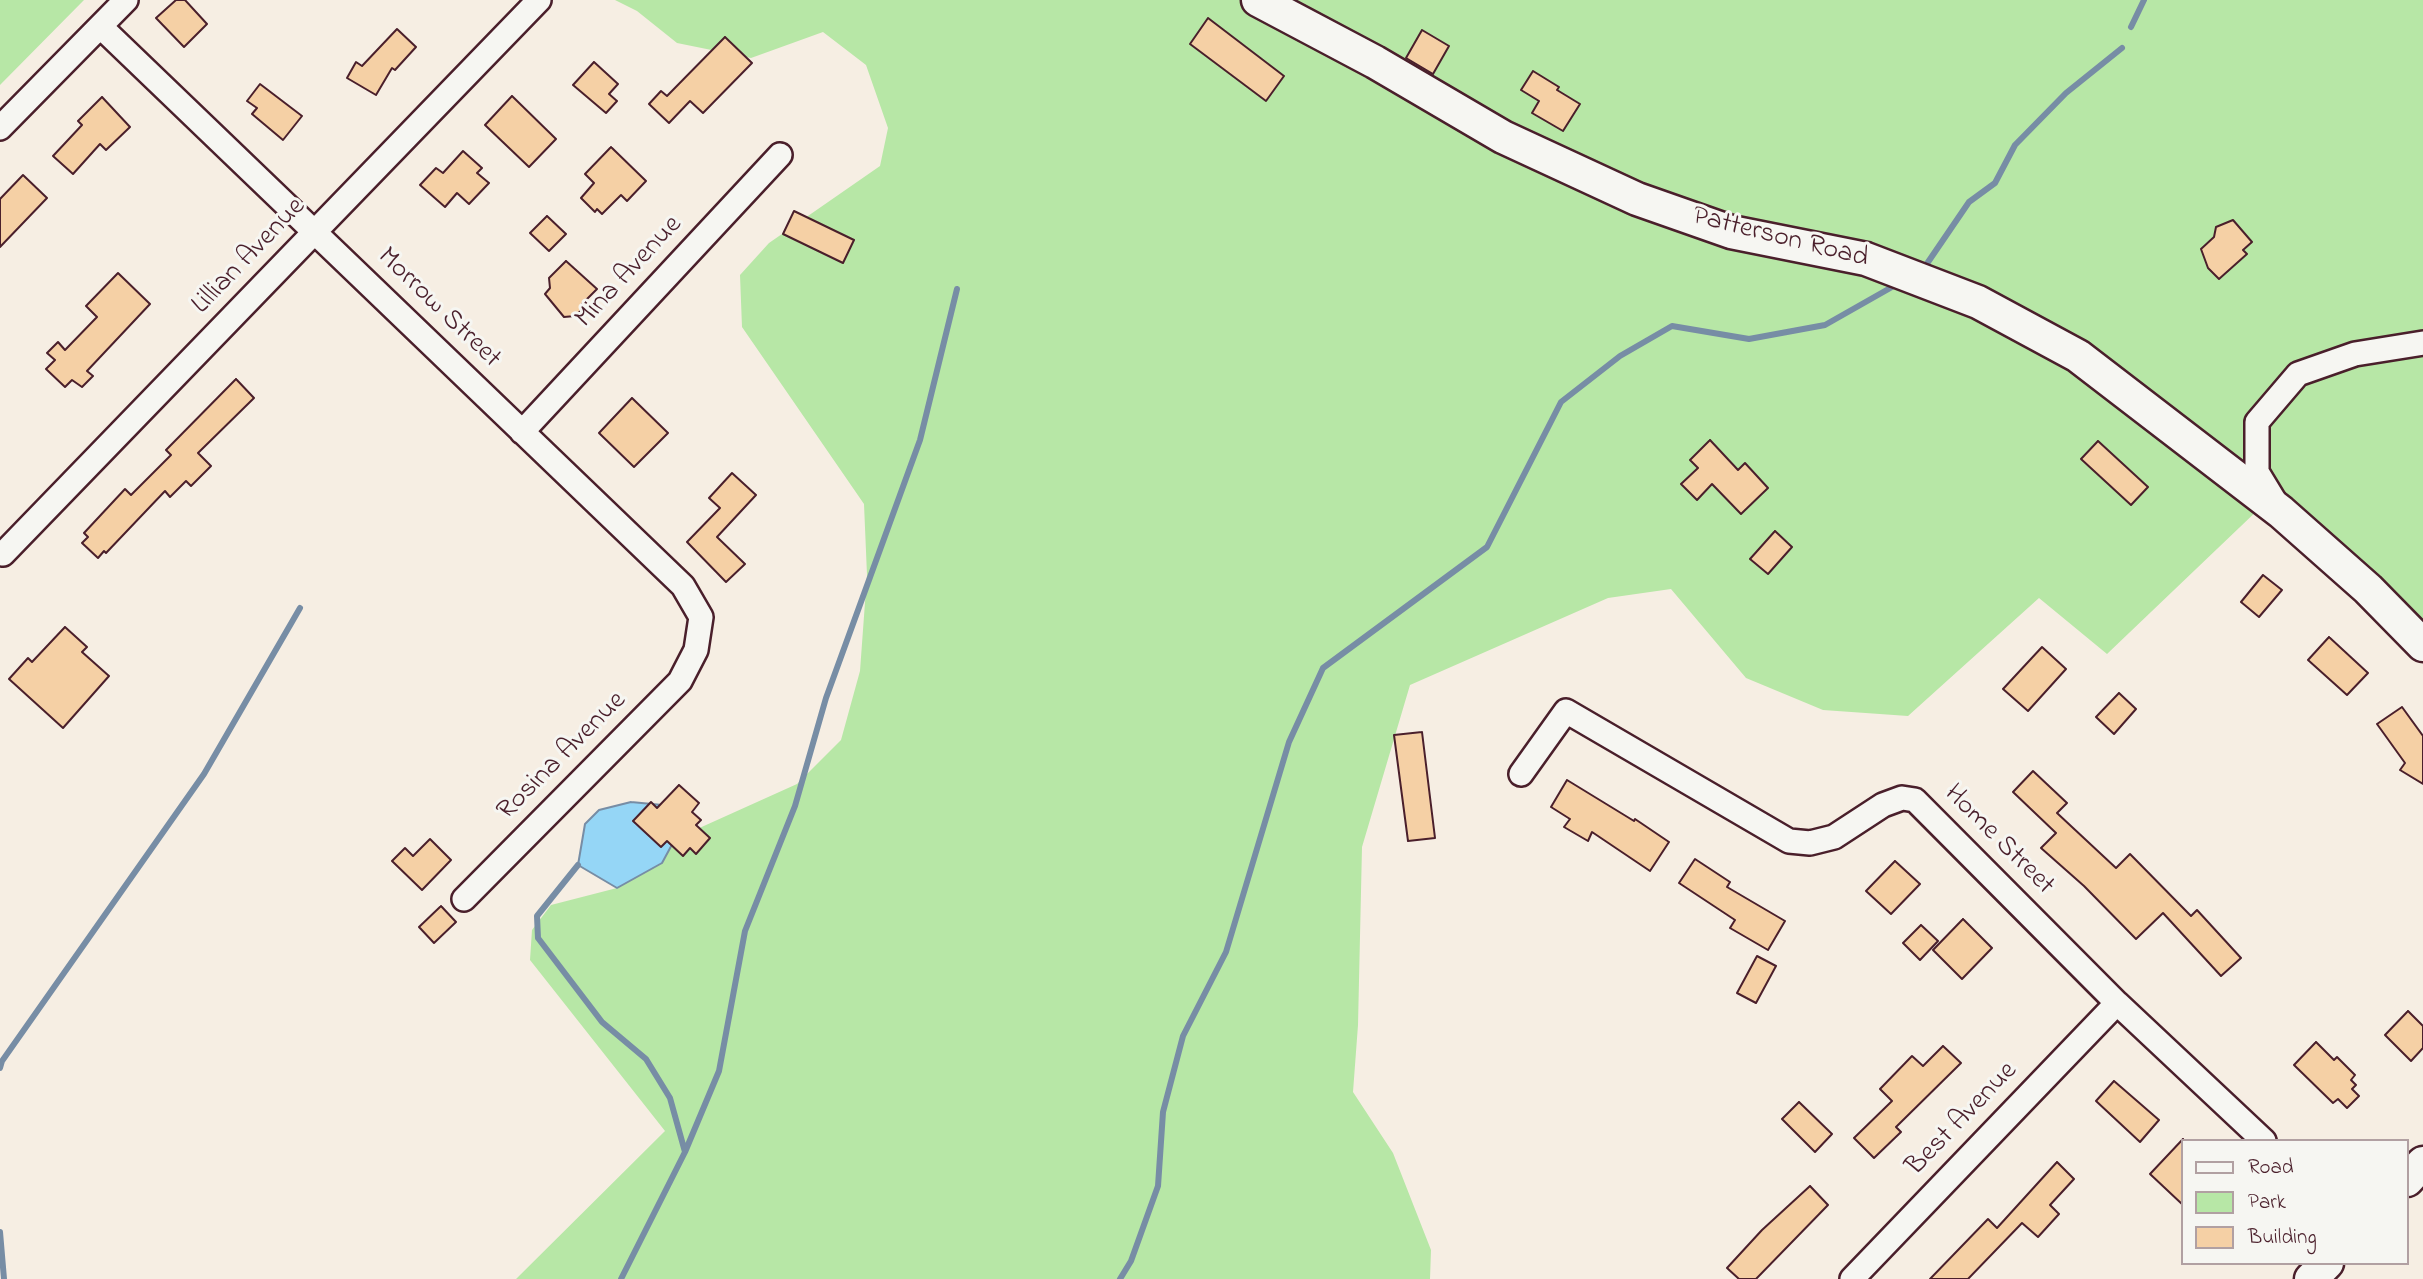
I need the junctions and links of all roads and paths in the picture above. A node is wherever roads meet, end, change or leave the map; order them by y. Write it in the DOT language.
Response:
graph roads {
  1 [pos="126,0"];
  2 [pos="539,0"];
  3 [pos="1258,0"];
  4 [pos="101,27"];
  5 [pos="0,128"];
  6 [pos="780,155"];
  7 [pos="315,232"];
  8 [pos="2423,343"];
  9 [pos="522,432"];
  10 [pos="2281,512"];
  11 [pos="3,554"];
  12 [pos="2423,645"];
  13 [pos="696,650"];
  14 [pos="1521,774"];
  15 [pos="464,900"];
  16 [pos="2117,1003"];
  17 [pos="2262,1139"];
  18 [pos="2423,1163"];
  19 [pos="2409,1178"];
  20 [pos="2325,1265"];
  21 [pos="1852,1279"];
  22 [pos="2311,1279"];
  1 -- 4 [label="street"];
  2 -- 7 [label="street, Lillian Avenue"];
  3 -- 10 [label="street, Patterson Road"];
  4 -- 5 [label="street"];
  4 -- 7 [label="street, Morrow Street"];
  6 -- 9 [label="street, Mina Avenue"];
  7 -- 9 [label="street, Morrow Street"];
  7 -- 11 [label="street, Lillian Avenue"];
  8 -- 10 [label="street"];
  9 -- 13 [label="street, Morrow Street"];
  10 -- 12 [label="street, Patterson Road"];
  13 -- 15 [label="street, Rosina Avenue"];
  14 -- 16 [label="street, Home Street"];
  16 -- 17 [label="street, Home Street"];
  16 -- 21 [label="street, Best Avenue"];
  18 -- 19 [label="street"];
  20 -- 22 [label="street"];
}
